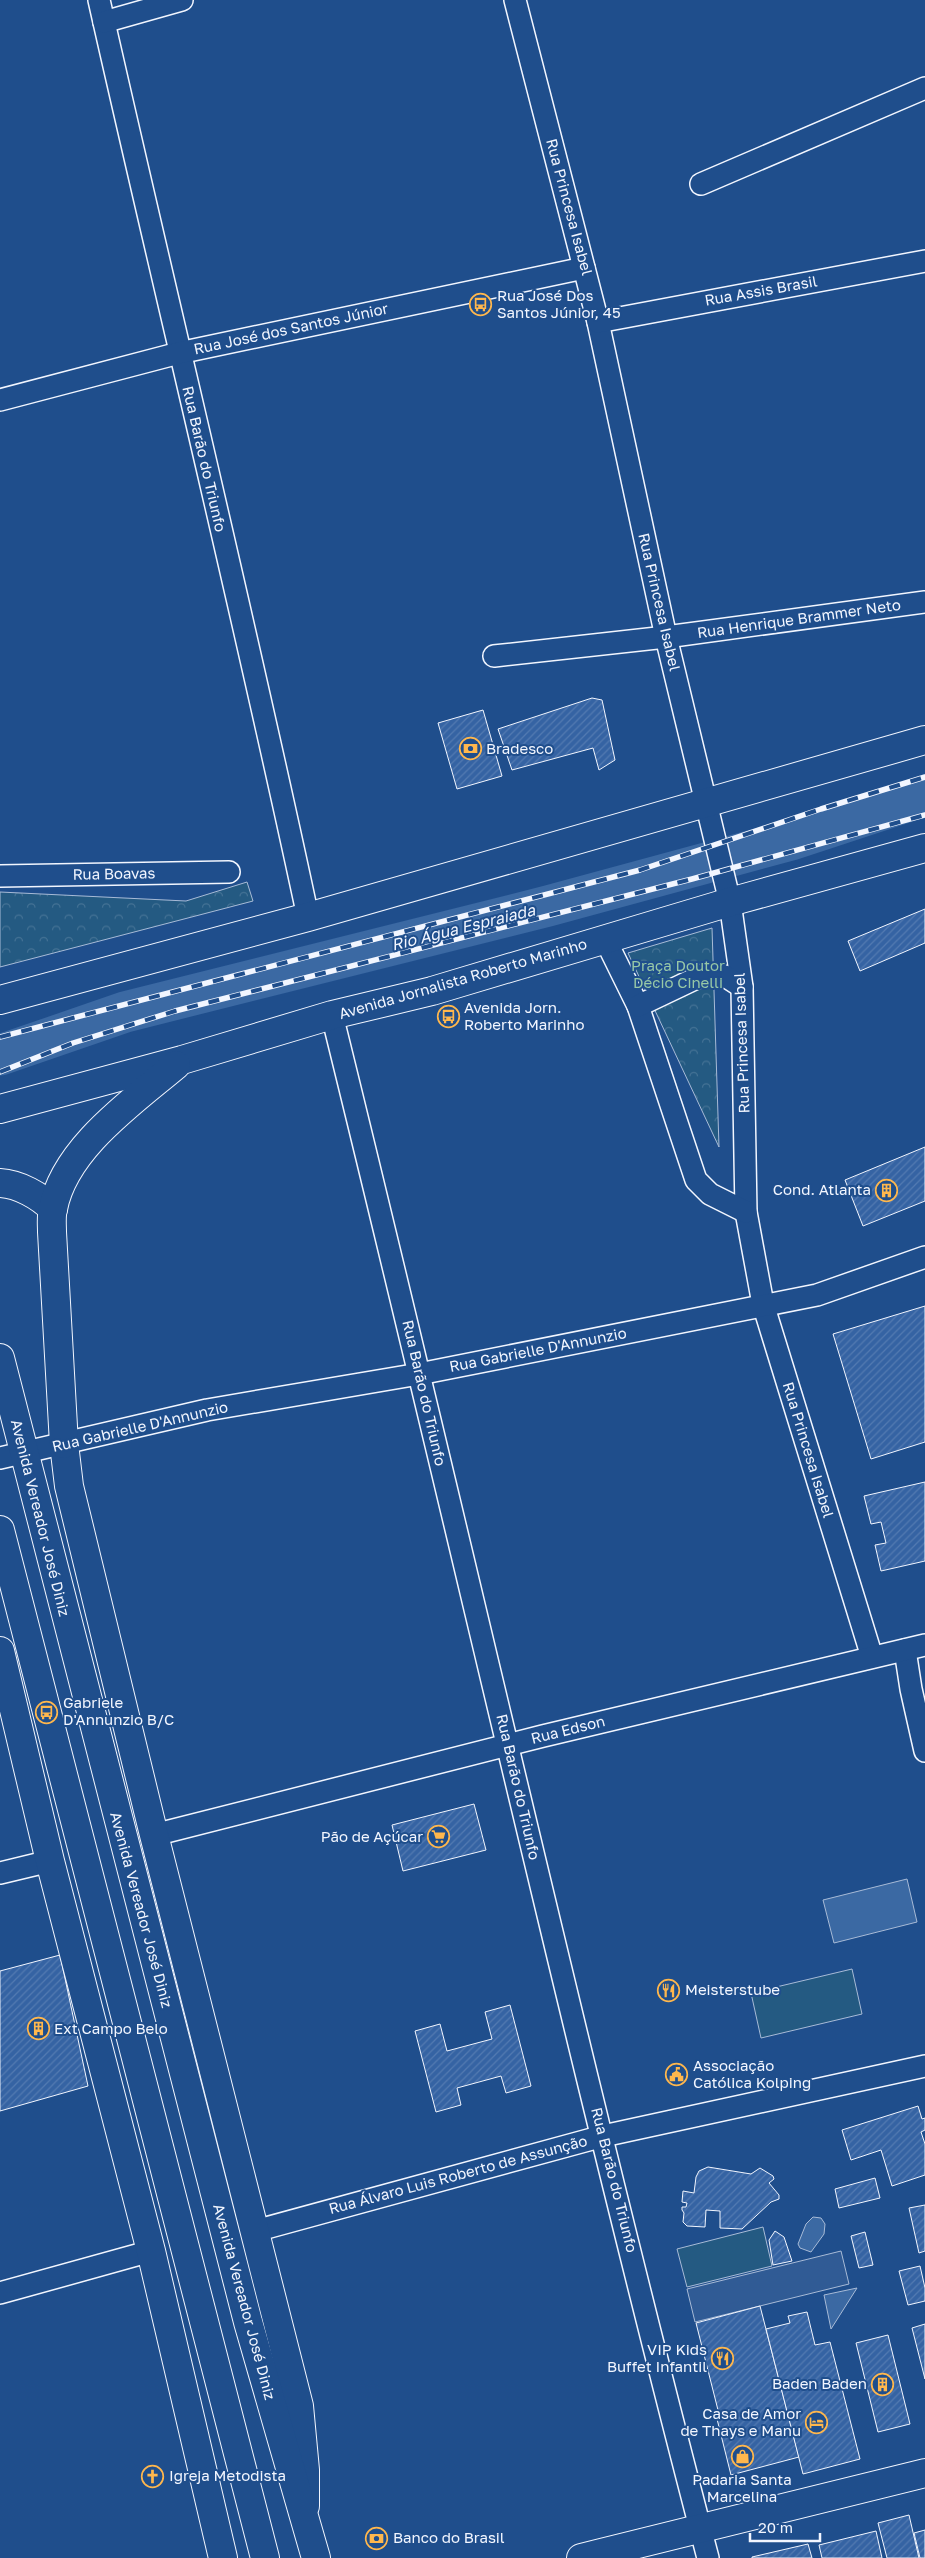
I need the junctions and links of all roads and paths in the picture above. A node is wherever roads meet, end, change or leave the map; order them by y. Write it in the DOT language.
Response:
graph roads {
  1 [pos="99,0"];
  2 [pos="182,0"];
  3 [pos="515,0"];
  4 [pos="104,22"];
  5 [pos="925,88"];
  6 [pos="701,184"];
  7 [pos="925,261"];
  8 [pos="584,268"];
  9 [pos="598,322"];
  10 [pos="179,353"];
  11 [pos="0,400"];
  12 [pos="925,602"];
  13 [pos="666,637"];
  14 [pos="494,656"];
  15 [pos="925,740"];
  16 [pos="708,806"];
  17 [pos="925,848"];
  18 [pos="229,872"];
  19 [pos="0,876"];
  20 [pos="729,899"];
  21 [pos="308,918"];
  22 [pos="605,939"];
  23 [pos="742,987"];
  24 [pos="0,1000"];
  25 [pos="638,1006"];
  26 [pos="332,1015"];
  27 [pos="182,1060"];
  28 [pos="0,1109"];
  29 [pos="0,1183"];
  30 [pos="52,1209"];
  31 [pos="746,1212"];
  32 [pos="925,1257"];
  33 [pos="763,1304"];
  34 [pos="0,1358"];
  35 [pos="419,1374"];
  36 [pos="64,1444"];
  37 [pos="14,1448"];
  38 [pos="0,1530"];
  39 [pos="915,1647"];
  40 [pos="0,1651"];
  41 [pos="872,1657"];
  42 [pos="509,1745"];
  43 [pos="925,1751"];
  44 [pos="154,1834"];
  45 [pos="50,1861"];
  46 [pos="0,1873"];
  47 [pos="925,2066"];
  48 [pos="603,2136"];
  49 [pos="255,2231"];
  50 [pos="151,2251"];
  51 [pos="0,2293"];
  52 [pos="925,2473"];
  53 [pos="305,2518"];
  54 [pos="700,2528"];
  55 [pos="222,2558"];
  56 [pos="265,2558"];
  57 [pos="316,2558"];
  58 [pos="581,2558"];
  59 [pos="708,2558"];
  1 -- 4 [label="street, Rua Barão do Triunfo"];
  2 -- 4 [label="street"];
  3 -- 8 [label="street, Rua Princesa Isabel"];
  4 -- 10 [label="street, Rua Barão do Triunfo"];
  5 -- 6 [label="street"];
  7 -- 9 [label="street, Rua Assis Brasil"];
  8 -- 9 [label="street, Rua Princesa Isabel"];
  8 -- 10 [label="street, Rua José dos Santos Júnior"];
  9 -- 13 [label="street, Rua Princesa Isabel"];
  10 -- 11 [label="street, Rua José dos Santos Júnior"];
  10 -- 21 [label="street, Rua Barão do Triunfo"];
  12 -- 13 [label="street, Rua Henrique Brammer Neto"];
  13 -- 14 [label="street, Rua Henrique Brammer Neto"];
  13 -- 16 [label="street, Rua Princesa Isabel"];
  15 -- 16 [label="main road"];
  16 -- 20 [label="street, Rua Princesa Isabel"];
  16 -- 21 [label="main road"];
  17 -- 20 [label="main road, Avenida Jornalista Roberto Marinho"];
  18 -- 19 [label="street, Rua Boavas"];
  20 -- 22 [label="main road, Avenida Jornalista Roberto Marinho"];
  20 -- 23 [label="street, Rua Princesa Isabel"];
  21 -- 24 [label="main road"];
  22 -- 25 [label="street"];
  22 -- 26 [label="main road, Avenida Jornalista Roberto Marinho"];
  23 -- 25 [label="street"];
  23 -- 31 [label="street, Rua Princesa Isabel"];
  25 -- 31 [label="street"];
  26 -- 27 [label="main road, Avenida Jornalista Roberto Marinho"];
  26 -- 35 [label="street, Rua Barão do Triunfo"];
  27 -- 28 [label="main road, Avenida Jornalista Roberto Marinho"];
  27 -- 30 [label="main road"];
  29 -- 30 [label="main road"];
  30 -- 36 [label="main road, Avenida Vereador José Diniz"];
  31 -- 33 [label="street, Rua Princesa Isabel"];
  32 -- 33 [label="street, Rua Gabrielle D'Annunzio"];
  33 -- 35 [label="street, Rua Gabrielle D'Annunzio"];
  33 -- 41 [label="street, Rua Princesa Isabel"];
  34 -- 37 [label="main road, Avenida Vereador José Diniz"];
  35 -- 36 [label="street, Rua Gabrielle D'Annunzio"];
  35 -- 42 [label="street, Rua Barão do Triunfo"];
  36 -- 37 [label="street, Rua Gabrielle D'Annunzio"];
  36 -- 44 [label="main road, Avenida Vereador José Diniz"];
  37 -- 53 [label="main road, Avenida Vereador José Diniz"];
  38 -- 56 [label="main road"];
  39 -- 41 [label="street, Rua Edson"];
  39 -- 43 [label="street"];
  40 -- 45 [label="main road"];
  41 -- 42 [label="street, Rua Edson"];
  42 -- 44 [label="street, Rua Edson"];
  42 -- 48 [label="street, Rua Barão do Triunfo"];
  44 -- 49 [label="main road, Avenida Vereador José Diniz"];
  45 -- 46 [label="street"];
  45 -- 50 [label="main road"];
  47 -- 48 [label="street, Rua Álvaro Luis Roberto de Assunção"];
  48 -- 49 [label="street, Rua Álvaro Luis Roberto de Assunção"];
  48 -- 54 [label="street, Rua Barão do Triunfo"];
  49 -- 53 [label="main road, Avenida Vereador José Diniz"];
  50 -- 51 [label="street"];
  50 -- 55 [label="main road"];
  52 -- 54 [label="main road"];
  53 -- 57 [label="main road, Avenida Vereador José Diniz"];
  54 -- 58 [label="main road"];
  54 -- 59 [label="street, Rua Barão do Triunfo"];
}
